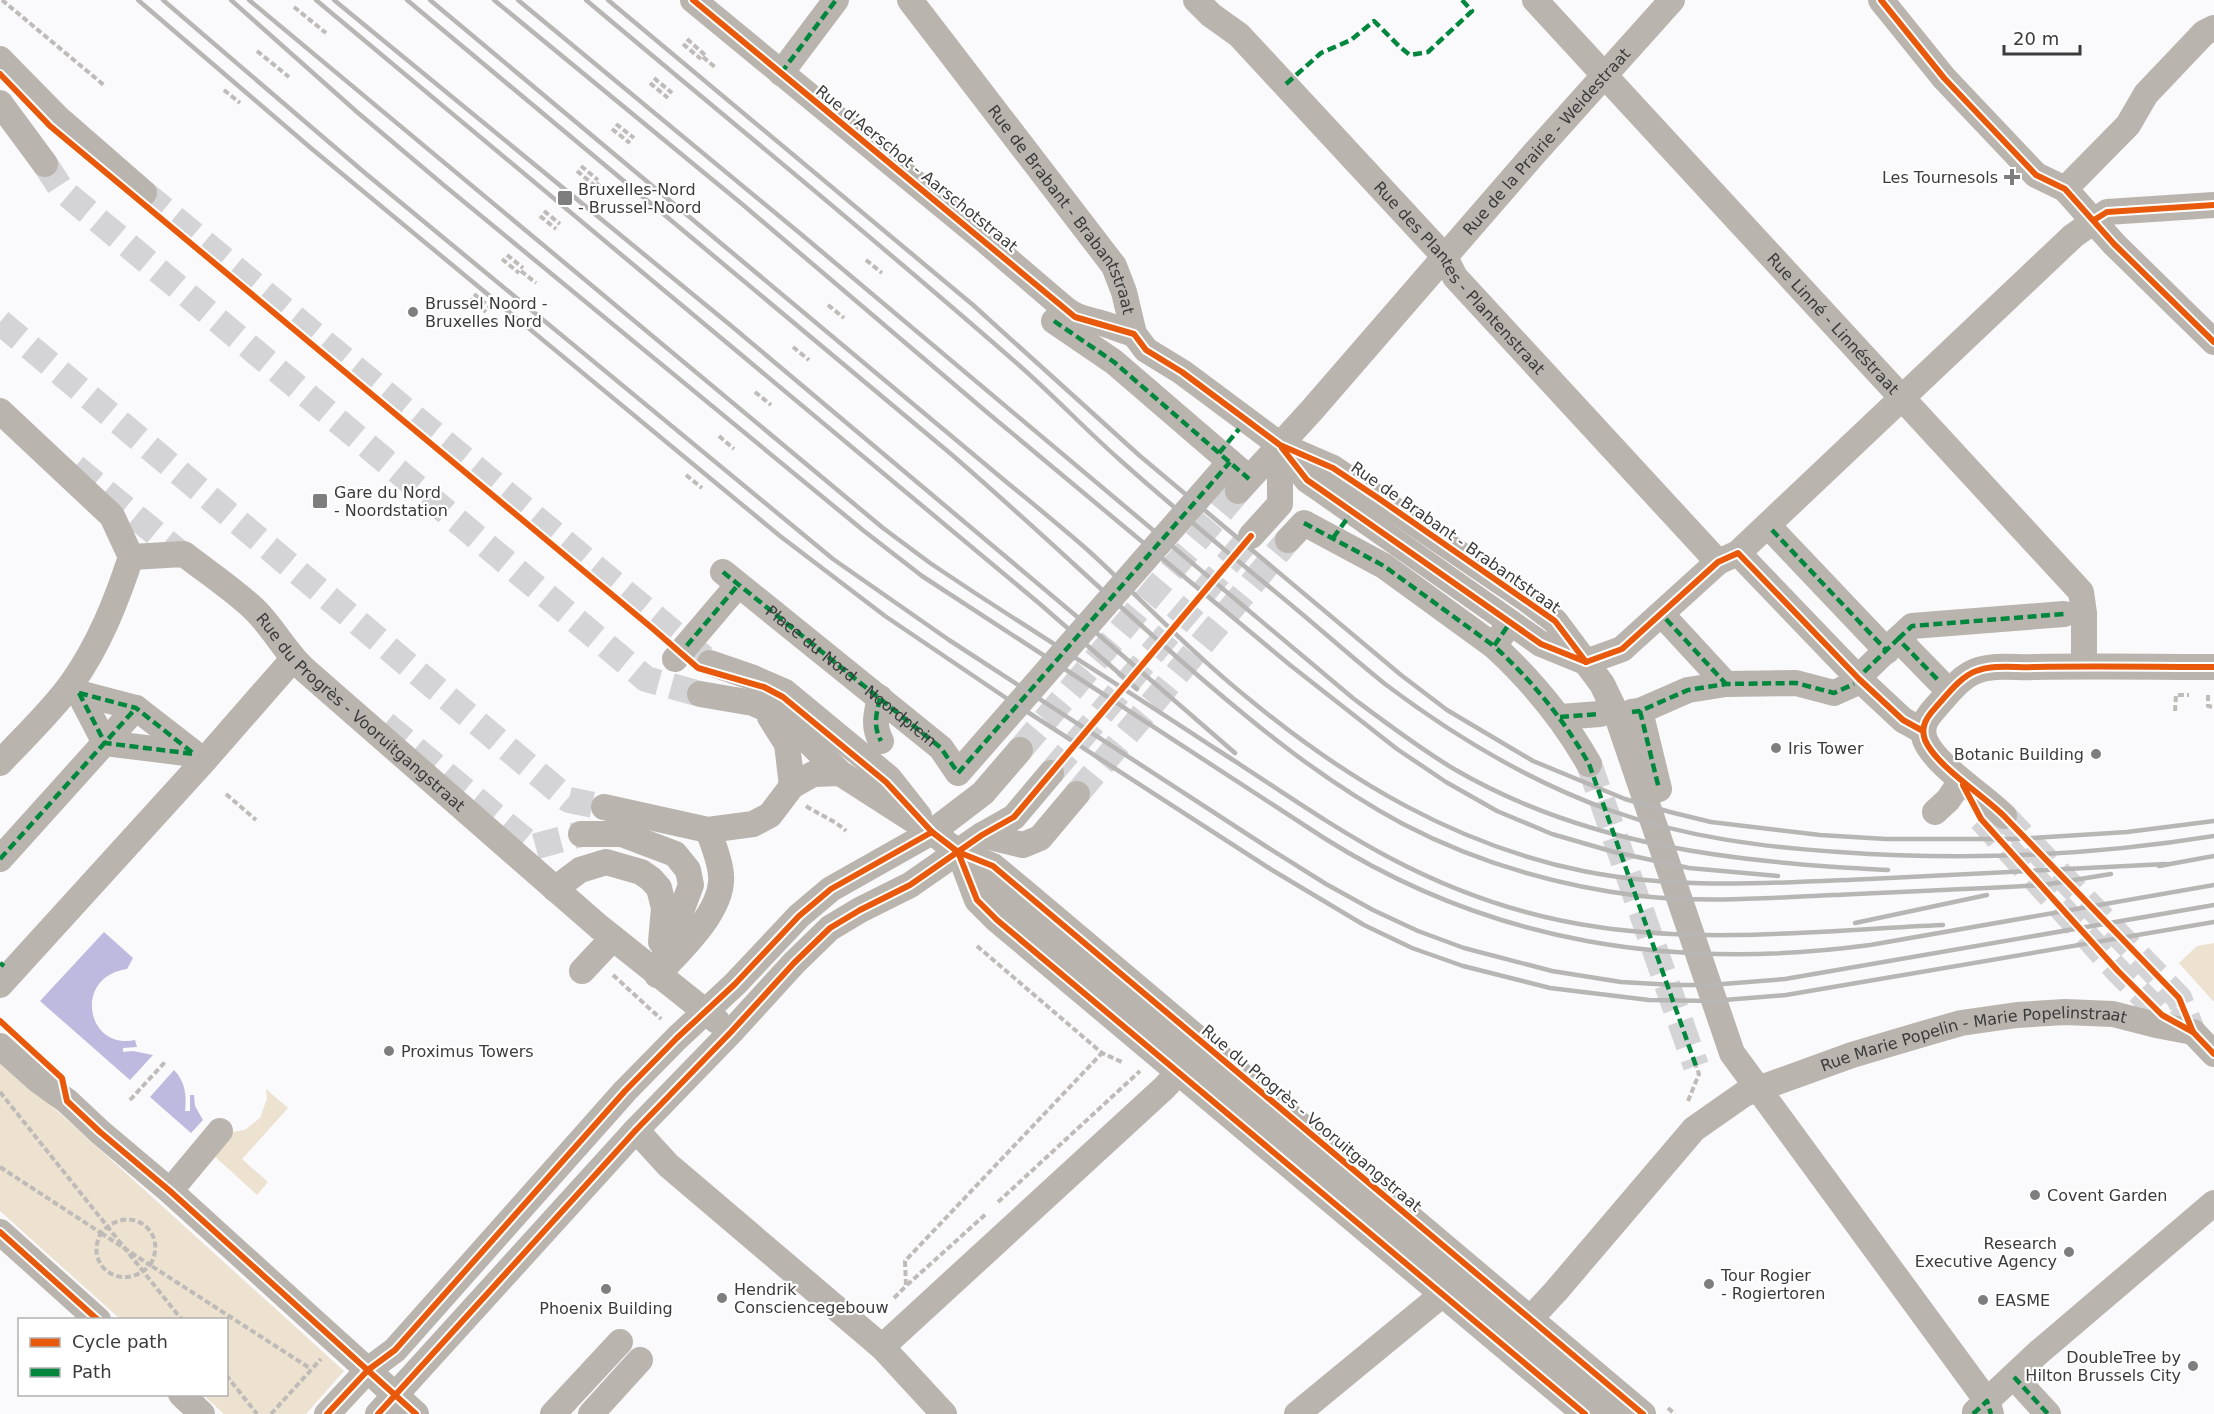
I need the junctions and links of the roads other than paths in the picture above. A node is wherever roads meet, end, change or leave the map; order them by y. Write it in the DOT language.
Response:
graph roads {
  1 [pos="693,0"];
  2 [pos="836,0"];
  3 [pos="910,0"];
  4 [pos="1197,0"];
  5 [pos="1535,0"];
  6 [pos="1672,0"];
  7 [pos="1881,0"];
  8 [pos="2214,28"];
  9 [pos="2,66"];
  10 [pos="781,73"];
  11 [pos="1605,74"];
  12 [pos="0,103"];
  13 [pos="45,164"];
  14 [pos="2065,189"];
  15 [pos="144,193"];
  16 [pos="2214,205"];
  17 [pos="2094,220"];
  18 [pos="1444,257"];
  19 [pos="1054,321"];
  20 [pos="1134,334"];
  21 [pos="2214,342"];
  22 [pos="1902,397"];
  23 [pos="0,411"];
  24 [pos="1239,429"];
  25 [pos="1280,445"];
  26 [pos="1224,458"];
  27 [pos="1348,516"];
  28 [pos="1772,530"];
  29 [pos="1296,532"];
  30 [pos="1251,536"];
  31 [pos="1333,538"];
  32 [pos="131,557"];
  33 [pos="1728,558"];
  34 [pos="2064,614"];
  35 [pos="1666,619"];
  36 [pos="1892,645"];
  37 [pos="293,659"];
  38 [pos="675,659"];
  39 [pos="1586,662"];
  40 [pos="710,663"];
  41 [pos="2084,666"];
  42 [pos="2214,667"];
  43 [pos="1939,681"];
  44 [pos="1726,684"];
  45 [pos="700,694"];
  46 [pos="880,698"];
  47 [pos="136,708"];
  48 [pos="765,709"];
  49 [pos="1600,714"];
  50 [pos="1560,717"];
  51 [pos="1923,731"];
  52 [pos="881,741"];
  53 [pos="105,743"];
  54 [pos="1020,750"];
  55 [pos="0,763"];
  56 [pos="1589,764"];
  57 [pos="840,773"];
  58 [pos="1051,773"];
  59 [pos="1961,781"];
  60 [pos="1659,789"];
  61 [pos="796,794"];
  62 [pos="1077,794"];
  63 [pos="604,807"];
  64 [pos="1935,812"];
  65 [pos="1992,817"];
  66 [pos="708,830"];
  67 [pos="932,832"];
  68 [pos="581,834"];
  69 [pos="982,835"];
  70 [pos="958,852"];
  71 [pos="0,859"];
  72 [pos="555,889"];
  73 [pos="605,932"];
  74 [pos="586,966"];
  75 [pos="1,971"];
  76 [pos="657,975"];
  77 [pos="705,1012"];
  78 [pos="731,1032"];
  79 [pos="0,1046"];
  80 [pos="2214,1054"];
  81 [pos="1191,1058"];
  82 [pos="1756,1089"];
  83 [pos="215,1129"];
  84 [pos="636,1130"];
  85 [pos="164,1187"];
  86 [pos="2214,1203"];
  87 [pos="0,1232"];
  88 [pos="1456,1282"];
  89 [pos="96,1318"];
  90 [pos="1517,1333"];
  91 [pos="620,1342"];
  92 [pos="882,1347"];
  93 [pos="640,1360"];
  94 [pos="368,1370"];
  95 [pos="2014,1377"];
  96 [pos="395,1395"];
  97 [pos="182,1396"];
  98 [pos="1984,1410"];
  99 [pos="202,1414"];
  100 [pos="327,1414"];
  101 [pos="378,1414"];
  102 [pos="416,1414"];
  103 [pos="554,1414"];
  104 [pos="591,1414"];
  105 [pos="944,1414"];
  106 [pos="1297,1414"];
  107 [pos="1585,1414"];
  108 [pos="1613,1414"];
  109 [pos="1643,1414"];
  110 [pos="2048,1414"];
  1 -- 10 [label="street, Rue d'Aerschot - Aarschotstraat"];
  2 -- 10 [label="street"];
  3 -- 20 [label="street, Rue de Brabant - Brabantstraat"];
  4 -- 18 [label="street, Rue des Plantes - Plantenstraat"];
  5 -- 11 [label="street, Rue Linné - Linnéstraat"];
  6 -- 11 [label="street, Rue de la Prairie - Weidestraat"];
  7 -- 14 [label="street"];
  8 -- 14 [label="street"];
  9 -- 15 [label="street"];
  10 -- 20 [label="street, Rue d'Aerschot - Aarschotstraat"];
  11 -- 18 [label="street, Rue de la Prairie - Weidestraat"];
  11 -- 22 [label="street, Rue Linné - Linnéstraat"];
  12 -- 13 [label="street"];
  14 -- 17 [label="street"];
  16 -- 17 [label="street"];
  17 -- 21 [label="street"];
  17 -- 22 [label="street"];
  18 -- 25 [label="street, Rue de la Prairie - Weidestraat"];
  18 -- 33 [label="street, Rue des Plantes - Plantenstraat"];
  19 -- 26 [label="street"];
  20 -- 25 [label="street, Rue de Brabant - Brabantstraat"];
  22 -- 33 [label="street"];
  22 -- 41 [label="street, Rue Linné - Linnéstraat"];
  23 -- 32 [label="street"];
  24 -- 26 [label="street"];
  25 -- 26 [label="street"];
  25 -- 30 [label="street"];
  25 -- 39 [label="street, Rue de Brabant - Brabantstraat"];
  26 -- 46 [label="street, Place du Nord - Noordplein"];
  27 -- 31 [label="street"];
  28 -- 36 [label="street"];
  29 -- 31 [label="street"];
  31 -- 50 [label="street"];
  32 -- 37 [label="street, Rue du Progrès - Vooruitgangstraat"];
  32 -- 55 [label="street"];
  33 -- 39 [label="street"];
  33 -- 51 [label="street, Rue des Plantes - Plantenstraat"];
  34 -- 36 [label="street"];
  35 -- 44 [label="street"];
  36 -- 43 [label="street"];
  36 -- 44 [label="street"];
  37 -- 72 [label="street, Rue du Progrès - Vooruitgangstraat"];
  37 -- 75 [label="street"];
  38 -- 46 [label="street, Place du Nord - Noordplein"];
  39 -- 82 [label="street"];
  40 -- 67 [label="street"];
  41 -- 42 [label="street"];
  41 -- 51 [label="street"];
  44 -- 60 [label="street"];
  45 -- 48 [label="street"];
  46 -- 52 [label="street"];
  47 -- 53 [label="street"];
  47 -- 53 [label="street"];
  47 -- 53 [label="street"];
  48 -- 57 [label="street"];
  48 -- 61 [label="street"];
  49 -- 50 [label="street"];
  50 -- 56 [label="street"];
  51 -- 59 [label="street"];
  53 -- 71 [label="street"];
  54 -- 67 [label="street"];
  57 -- 61 [label="street"];
  57 -- 67 [label="street"];
  58 -- 69 [label="street"];
  59 -- 64 [label="street"];
  59 -- 65 [label="street"];
  61 -- 66 [label="street"];
  62 -- 69 [label="street"];
  63 -- 66 [label="street"];
  66 -- 76 [label="street"];
  67 -- 70 [label="street, Rue du Progrès - Vooruitgangstraat"];
  67 -- 77 [label="street"];
  68 -- 76 [label="street"];
  69 -- 70 [label="street"];
  70 -- 78 [label="street"];
  70 -- 81 [label="street, Rue du Progrès - Vooruitgangstraat"];
  70 -- 81 [label="street, Rue du Progrès - Vooruitgangstraat"];
  72 -- 73 [label="street, Rue du Progrès - Vooruitgangstraat"];
  72 -- 76 [label="street"];
  73 -- 74 [label="street"];
  73 -- 76 [label="street, Rue du Progrès - Vooruitgangstraat"];
  76 -- 77 [label="street, Rue du Progrès - Vooruitgangstraat"];
  77 -- 78 [label="street, Rue du Progrès - Vooruitgangstraat"];
  77 -- 94 [label="street"];
  78 -- 84 [label="street"];
  79 -- 85 [label="street"];
  80 -- 82 [label="street, Rue Marie Popelin - Marie Popelinstraat"];
  81 -- 88 [label="street, Rue du Progrès - Vooruitgangstraat"];
  81 -- 88 [label="street, Rue du Progrès - Vooruitgangstraat"];
  81 -- 92 [label="street"];
  82 -- 90 [label="street, Rue Marie Popelin - Marie Popelinstraat"];
  82 -- 98 [label="street"];
  83 -- 85 [label="street"];
  84 -- 92 [label="street"];
  84 -- 96 [label="street"];
  85 -- 94 [label="street"];
  86 -- 95 [label="street"];
  87 -- 89 [label="street"];
  88 -- 90 [label="street, Rue du Progrès - Vooruitgangstraat"];
  88 -- 90 [label="street, Rue du Progrès - Vooruitgangstraat"];
  88 -- 106 [label="street"];
  90 -- 107 [label="street, Rue du Progrès - Vooruitgangstraat"];
  90 -- 108 [label="street, Rue du Progrès - Vooruitgangstraat"];
  90 -- 109 [label="street, Rue du Progrès - Vooruitgangstraat"];
  91 -- 103 [label="street"];
  92 -- 105 [label="street"];
  93 -- 104 [label="street"];
  94 -- 96 [label="street"];
  94 -- 100 [label="street"];
  95 -- 98 [label="street"];
  95 -- 110 [label="street"];
  96 -- 101 [label="street"];
  96 -- 102 [label="street"];
  97 -- 99 [label="street"];
}
